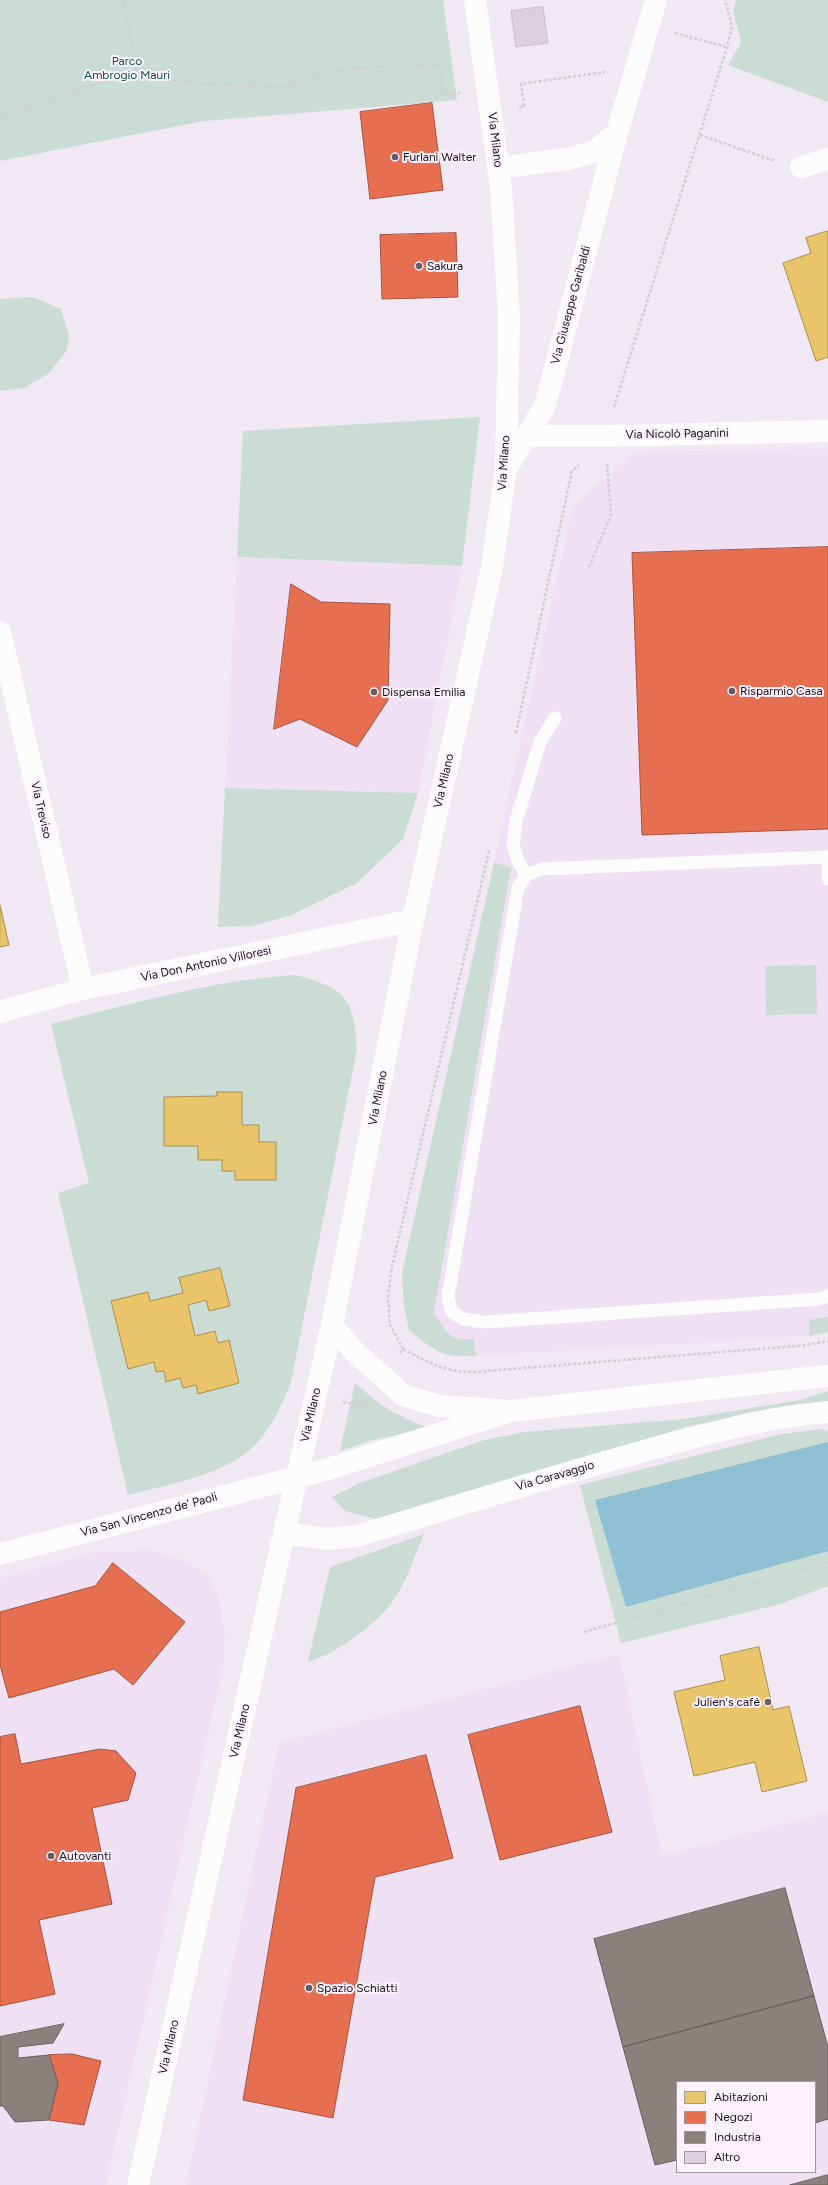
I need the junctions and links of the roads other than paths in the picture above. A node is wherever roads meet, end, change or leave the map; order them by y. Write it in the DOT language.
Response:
graph roads {
  1 [pos="474,0"];
  2 [pos="656,0"];
  3 [pos="617,133"];
  4 [pos="828,159"];
  5 [pos="801,167"];
  6 [pos="498,168"];
  7 [pos="828,431"];
  8 [pos="526,436"];
  9 [pos="506,469"];
  10 [pos="0,632"];
  11 [pos="555,718"];
  12 [pos="828,857"];
  13 [pos="526,875"];
  14 [pos="828,879"];
  15 [pos="413,920"];
  16 [pos="83,989"];
  17 [pos="0,1012"];
  18 [pos="828,1295"];
  19 [pos="332,1325"];
  20 [pos="828,1376"];
  21 [pos="511,1411"];
  22 [pos="828,1412"];
  23 [pos="297,1476"];
  24 [pos="284,1532"];
  25 [pos="0,1554"];
  26 [pos="138,2185"];
  1 -- 6 [label="street, Via Milano"];
  2 -- 3 [label="street, Via Giuseppe Garibaldi"];
  3 -- 6 [label="street"];
  3 -- 8 [label="street, Via Giuseppe Garibaldi"];
  4 -- 5 [label="street"];
  6 -- 9 [label="street, Via Milano"];
  7 -- 8 [label="street, Via Nicolò Paganini"];
  8 -- 9 [label="street, Via Giuseppe Garibaldi"];
  9 -- 15 [label="street, Via Milano"];
  10 -- 16 [label="street, Via Treviso"];
  11 -- 13 [label="lane"];
  12 -- 13 [label="lane"];
  12 -- 14 [label="lane"];
  13 -- 18 [label="lane"];
  15 -- 16 [label="street, Via Don Antonio Villoresi"];
  15 -- 19 [label="street, Via Milano"];
  16 -- 17 [label="street, Via Don Antonio Villoresi"];
  19 -- 21 [label="street"];
  19 -- 23 [label="street, Via Milano"];
  20 -- 21 [label="street"];
  21 -- 23 [label="street"];
  22 -- 24 [label="street, Via Caravaggio"];
  23 -- 24 [label="street, Via Milano"];
  23 -- 25 [label="street, Via San Vincenzo de' Paoli"];
  24 -- 26 [label="street, Via Milano"];
}
